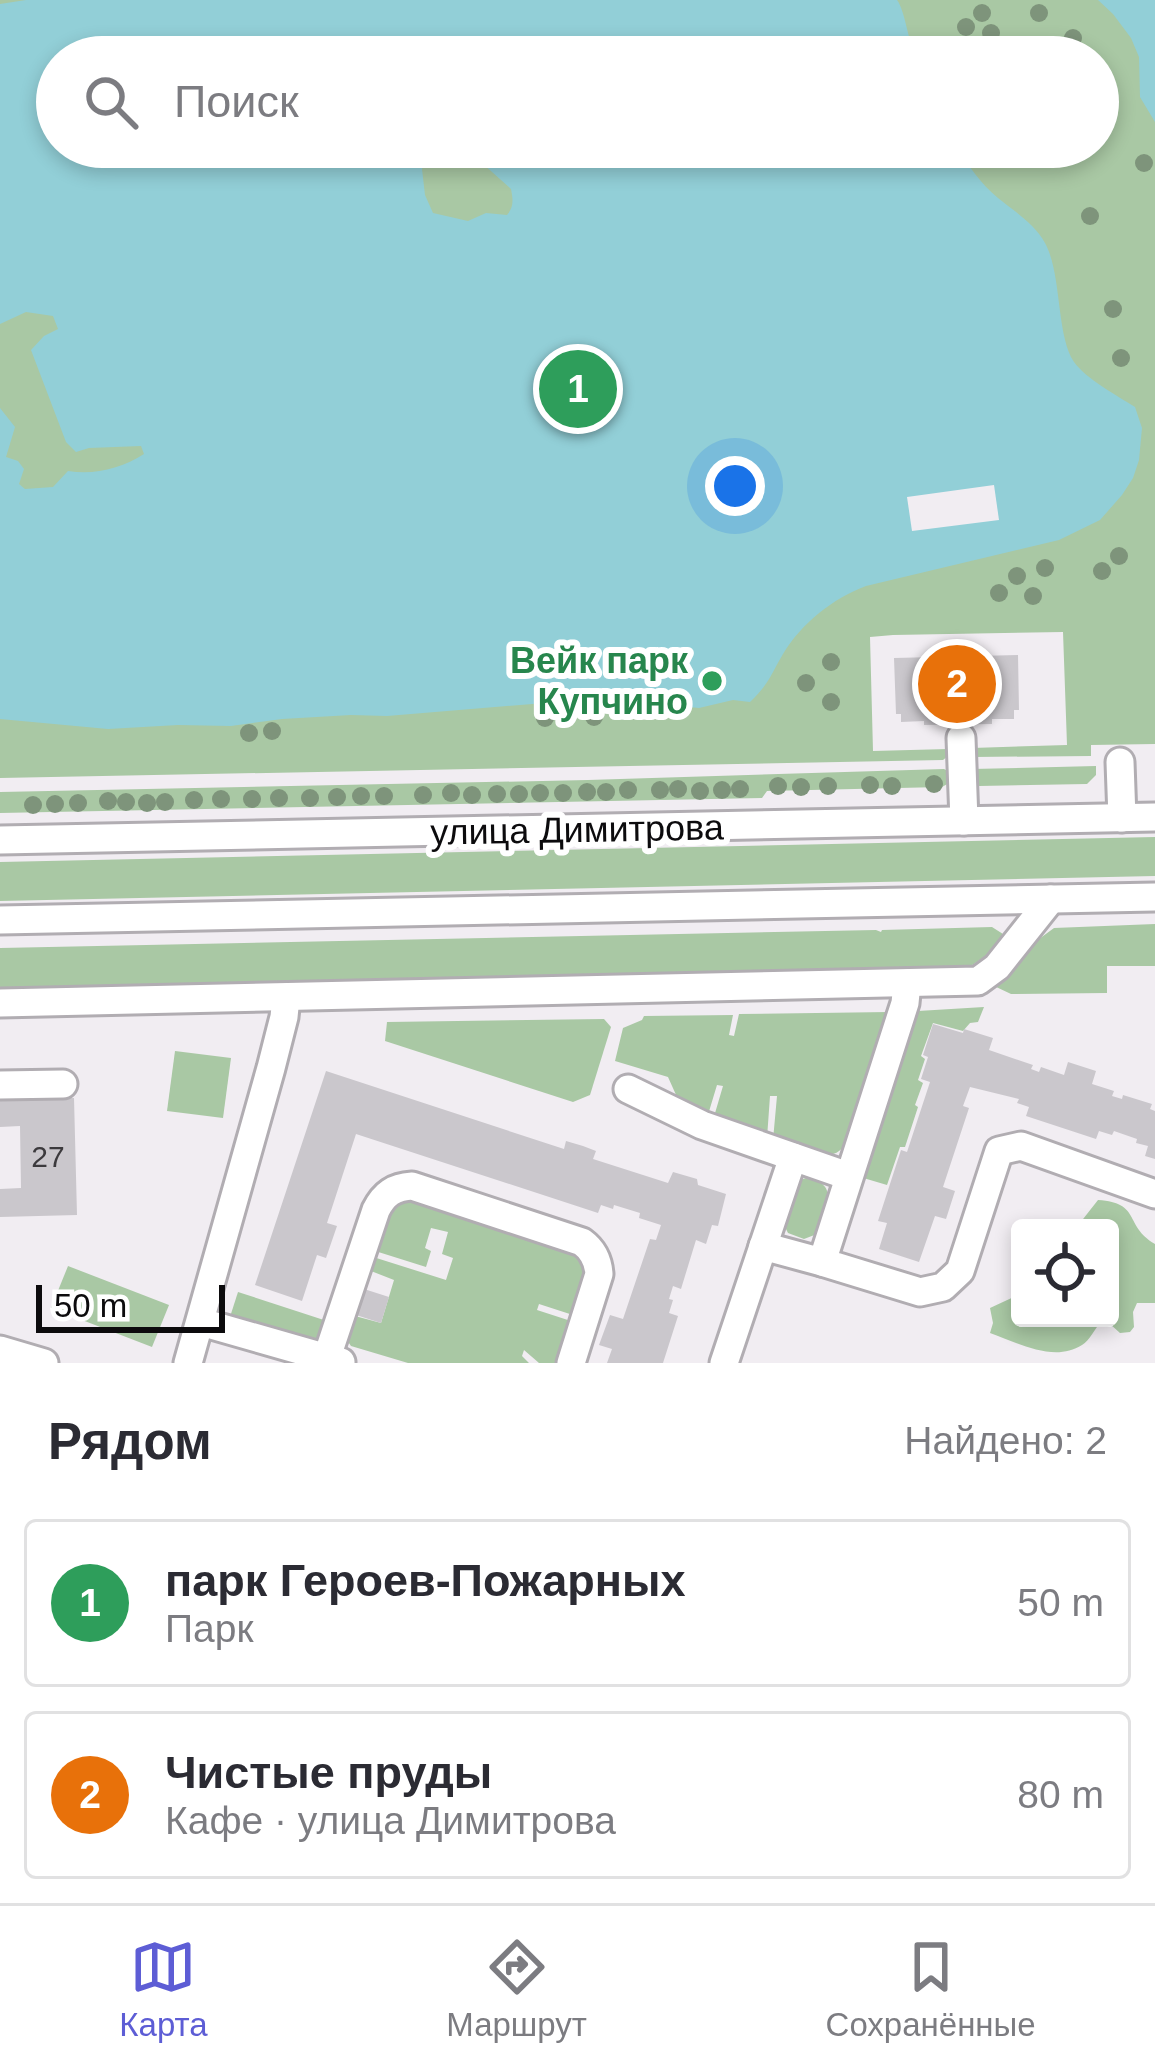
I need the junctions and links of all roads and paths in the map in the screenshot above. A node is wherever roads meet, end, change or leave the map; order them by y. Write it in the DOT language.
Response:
graph roads {
  1 [pos="961,738"];
  2 [pos="1120,762"];
  3 [pos="1155,817"];
  4 [pos="1122,818"];
  5 [pos="964,821"];
  6 [pos="0,840"];
  7 [pos="1155,897"];
  8 [pos="1052,899"];
  9 [pos="0,920"];
  10 [pos="907,983"];
  11 [pos="286,997"];
  12 [pos="0,1003"];
  13 [pos="63,1084"];
  14 [pos="0,1085"];
  15 [pos="628,1089"];
  16 [pos="793,1157"];
  17 [pos="848,1176"];
  18 [pos="1155,1194"];
  19 [pos="763,1246"];
  20 [pos="822,1262"];
  21 [pos="201,1322"];
  22 [pos="0,1349"];
  23 [pos="332,1361"];
  24 [pos="44,1363"];
  25 [pos="188,1363"];
  26 [pos="571,1363"];
  27 [pos="724,1363"];
  1 -- 5 [label="street"];
  2 -- 4 [label="street"];
  3 -- 4 [label="street, улица Димитрова"];
  4 -- 5 [label="street, улица Димитрова"];
  5 -- 6 [label="street, улица Димитрова"];
  7 -- 8 [label="street"];
  8 -- 9 [label="street"];
  8 -- 10 [label="street"];
  10 -- 11 [label="street"];
  10 -- 17 [label="street"];
  11 -- 12 [label="street"];
  11 -- 21 [label="street"];
  13 -- 14 [label="street"];
  15 -- 16 [label="street"];
  16 -- 17 [label="street"];
  16 -- 19 [label="street"];
  17 -- 20 [label="street"];
  18 -- 20 [label="street"];
  19 -- 20 [label="street"];
  19 -- 27 [label="street"];
  21 -- 23 [label="street"];
  21 -- 25 [label="street"];
  22 -- 24 [label="street"];
  23 -- 26 [label="street"];
}
